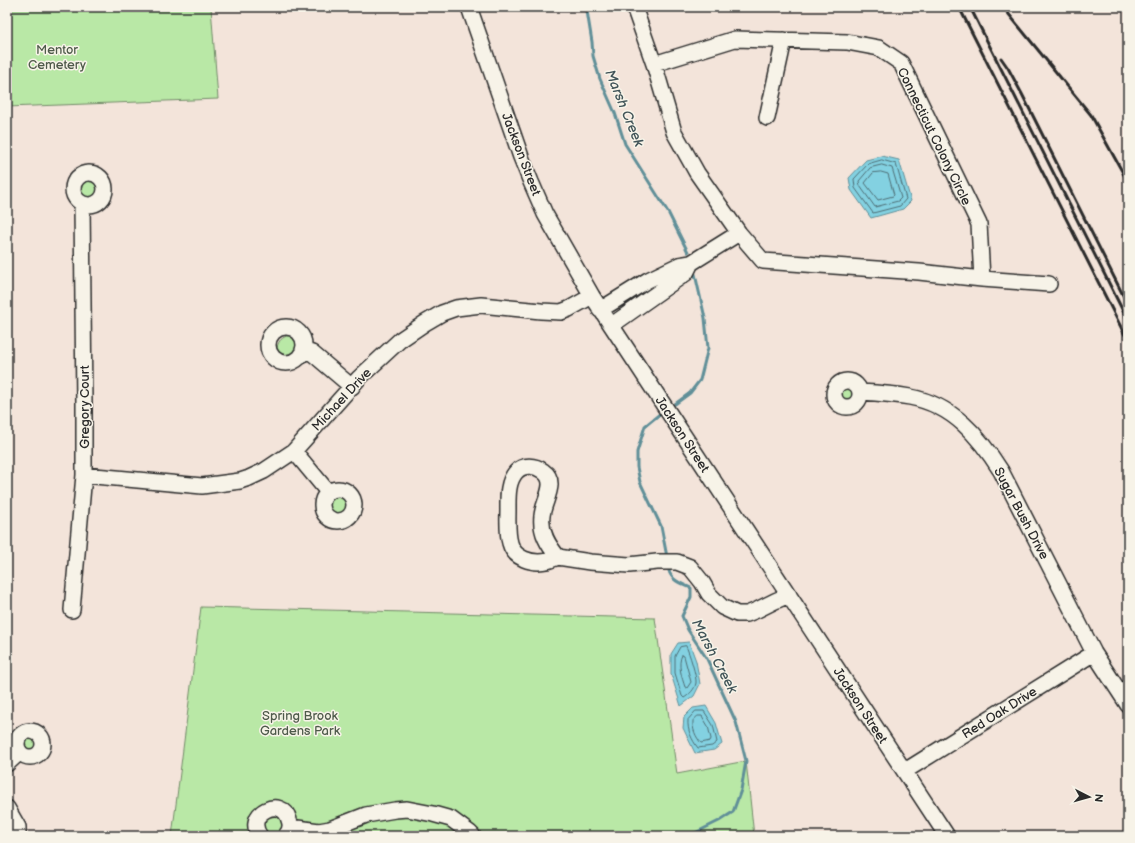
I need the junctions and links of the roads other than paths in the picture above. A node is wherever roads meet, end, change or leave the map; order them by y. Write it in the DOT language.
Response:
graph roads {
  1 [pos="469,7"];
  2 [pos="634,7"];
  3 [pos="784,40"];
  4 [pos="654,64"];
  5 [pos="767,118"];
  6 [pos="82,204"];
  7 [pos="739,233"];
  8 [pos="691,263"];
  9 [pos="982,279"];
  10 [pos="1049,284"];
  11 [pos="592,296"];
  12 [pos="600,310"];
  13 [pos="612,325"];
  14 [pos="303,350"];
  15 [pos="352,387"];
  16 [pos="860,392"];
  17 [pos="294,451"];
  18 [pos="84,475"];
  19 [pos="328,492"];
  20 [pos="558,557"];
  21 [pos="789,595"];
  22 [pos="72,610"];
  23 [pos="1094,653"];
  24 [pos="1128,705"];
  25 [pos="20,752"];
  26 [pos="7,764"];
  27 [pos="904,770"];
  28 [pos="7,808"];
  29 [pos="288,832"];
  30 [pos="18,836"];
  31 [pos="260,836"];
  32 [pos="473,836"];
  33 [pos="947,836"];
  1 -- 11 [label="street, Jackson Street"];
  2 -- 4 [label="street"];
  3 -- 4 [label="street, Connecticut Colony Circle"];
  3 -- 5 [label="street"];
  3 -- 9 [label="street, Connecticut Colony Circle"];
  4 -- 7 [label="street"];
  6 -- 18 [label="street, Gregory Court"];
  7 -- 8 [label="street"];
  7 -- 9 [label="street"];
  8 -- 12 [label="street"];
  8 -- 13 [label="street"];
  9 -- 10 [label="street"];
  11 -- 12 [label="street, Jackson Street"];
  11 -- 15 [label="street, Michael Drive"];
  12 -- 13 [label="street, Jackson Street"];
  13 -- 21 [label="street, Jackson Street"];
  14 -- 15 [label="street"];
  15 -- 17 [label="street, Michael Drive"];
  16 -- 23 [label="street, Sugar Bush Drive"];
  17 -- 18 [label="street, Michael Drive"];
  17 -- 19 [label="street"];
  18 -- 22 [label="street, Gregory Court"];
  20 -- 20 [label="street"];
  20 -- 21 [label="street"];
  21 -- 27 [label="street, Jackson Street"];
  23 -- 24 [label="street, Sugar Bush Drive"];
  23 -- 27 [label="street, Red Oak Drive"];
  25 -- 26 [label="street"];
  27 -- 33 [label="street, Jackson Street"];
  28 -- 30 [label="street"];
  29 -- 31 [label="street"];
  29 -- 32 [label="street"];
}
